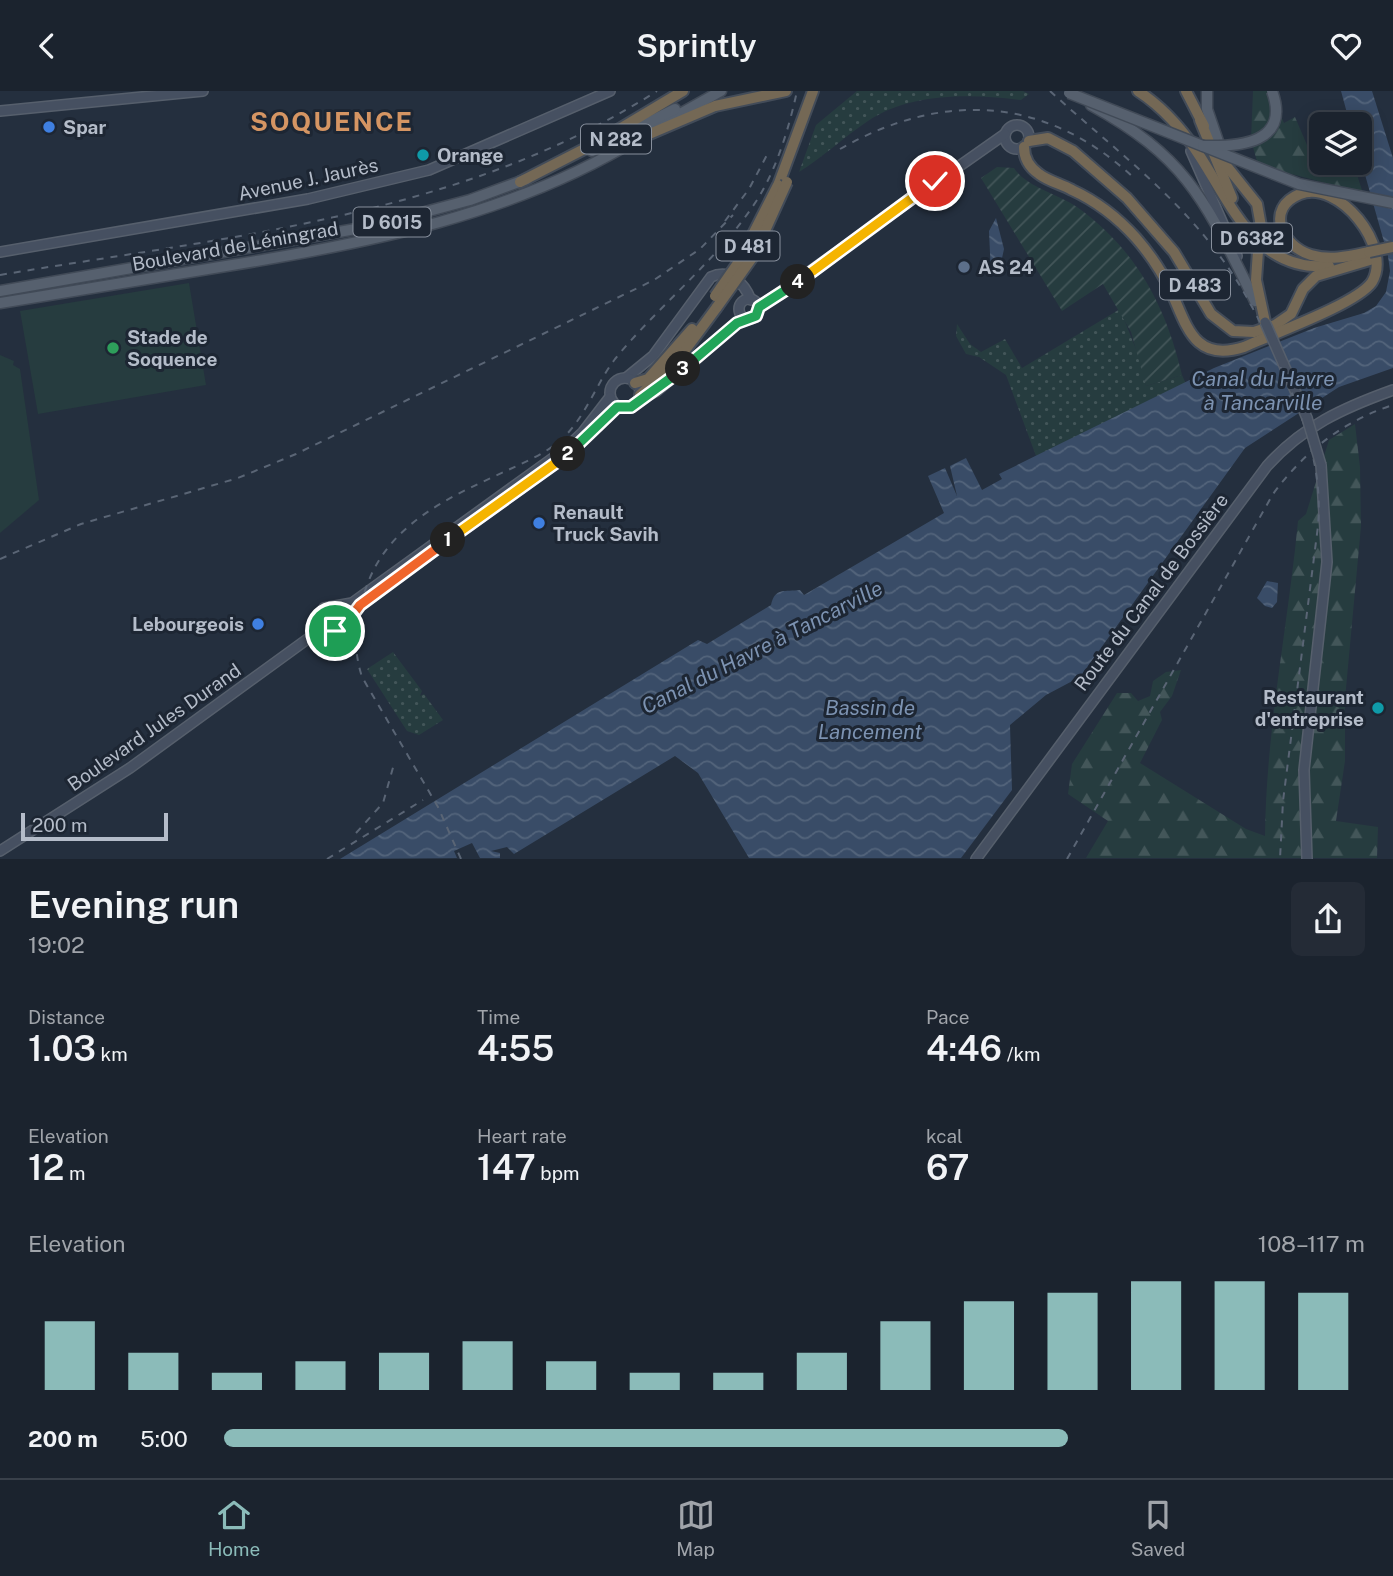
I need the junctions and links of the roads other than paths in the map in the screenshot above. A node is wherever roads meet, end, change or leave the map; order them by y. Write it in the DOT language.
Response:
graph roads {
  1 [pos="203,91"];
  2 [pos="611,91"];
  3 [pos="683,91"];
  4 [pos="710,91"];
  5 [pos="721,91"];
  6 [pos="786,91"];
  7 [pos="813,91"];
  8 [pos="819,91"];
  9 [pos="1138,91"];
  10 [pos="1186,91"];
  11 [pos="1207,91"];
  12 [pos="1272,91"];
  13 [pos="1066,92"];
  14 [pos="591,95"];
  15 [pos="0,111"];
  16 [pos="1200,120"];
  17 [pos="1181,130"];
  18 [pos="1005,134"];
  19 [pos="633,141"];
  20 [pos="1027,144"];
  21 [pos="993,145"];
  22 [pos="1008,145"];
  23 [pos="1196,145"];
  24 [pos="520,182"];
  25 [pos="783,183"];
  26 [pos="1393,203"];
  27 [pos="1263,229"];
  28 [pos="1393,247"];
  29 [pos="0,252"];
  30 [pos="1393,254"];
  31 [pos="1371,255"];
  32 [pos="0,291"];
  33 [pos="751,300"];
  34 [pos="1255,301"];
  35 [pos="0,303"];
  36 [pos="713,305"];
  37 [pos="759,307"];
  38 [pos="749,319"];
  39 [pos="1265,322"];
  40 [pos="630,380"];
  41 [pos="1393,390"];
  42 [pos="610,397"];
  43 [pos="639,398"];
  44 [pos="617,407"];
  45 [pos="335,604"];
  46 [pos="347,621"];
  47 [pos="324,627"];
  48 [pos="1304,785"];
  49 [pos="0,851"];
  50 [pos="976,859"];
  51 [pos="1309,859"];
  1 -- 15 [label="main road"];
  2 -- 14 [label="main road, Avenue J. Jaurès"];
  3 -- 24 [label="highway, D 6015"];
  4 -- 24 [label="main road, N 282"];
  5 -- 19 [label="main road, N 282"];
  6 -- 19 [label="highway, D 6015"];
  7 -- 25 [label="highway, D 481"];
  8 -- 25 [label="highway, D 481"];
  9 -- 17 [label="highway, D 6382"];
  10 -- 16 [label="highway, D 6382"];
  11 -- 27 [label="main road"];
  12 -- 23 [label="main road, bridge"];
  13 -- 23 [label="main road, bridge"];
  13 -- 34 [label="main road, bridge"];
  14 -- 29 [label="main road, Avenue J. Jaurès"];
  16 -- 27 [label="highway"];
  16 -- 31 [label="highway, D 6382"];
  17 -- 31 [label="highway, D 6382"];
  17 -- 34 [label="main road"];
  18 -- 20 [label="main road"];
  18 -- 21 [label="main road"];
  18 -- 22 [label="main road"];
  19 -- 35 [label="main road, Boulevard de Léningrad / D 6015"];
  20 -- 22 [label="main road"];
  20 -- 31 [label="highway, D 483"];
  20 -- 31 [label="highway"];
  21 -- 22 [label="main road"];
  21 -- 37 [label="main road"];
  23 -- 26 [label="main road, bridge"];
  24 -- 32 [label="main road, Boulevard de Léningrad / D 6015"];
  25 -- 36 [label="highway, D 481, bridge"];
  27 -- 39 [label="highway, bridge"];
  28 -- 31 [label="highway, D 6382, bridge"];
  30 -- 31 [label="highway, D 6382"];
  33 -- 37 [label="main road"];
  33 -- 38 [label="main road"];
  33 -- 40 [label="main road"];
  34 -- 39 [label="main road"];
  36 -- 40 [label="highway, D 481"];
  36 -- 43 [label="highway, D 481"];
  37 -- 38 [label="main road"];
  38 -- 43 [label="main road"];
  39 -- 48 [label="main road, bridge"];
  40 -- 42 [label="main road"];
  40 -- 43 [label="main road"];
  41 -- 50 [label="main road, Route du Canal de Bossière"];
  42 -- 44 [label="main road"];
  42 -- 45 [label="main road"];
  43 -- 44 [label="main road"];
  44 -- 46 [label="main road"];
  45 -- 46 [label="main road"];
  45 -- 47 [label="main road"];
  46 -- 47 [label="main road"];
  47 -- 49 [label="main road, Boulevard Jules Durand"];
  48 -- 51 [label="main road"];
  48 -- 51 [label="main road"];
}
